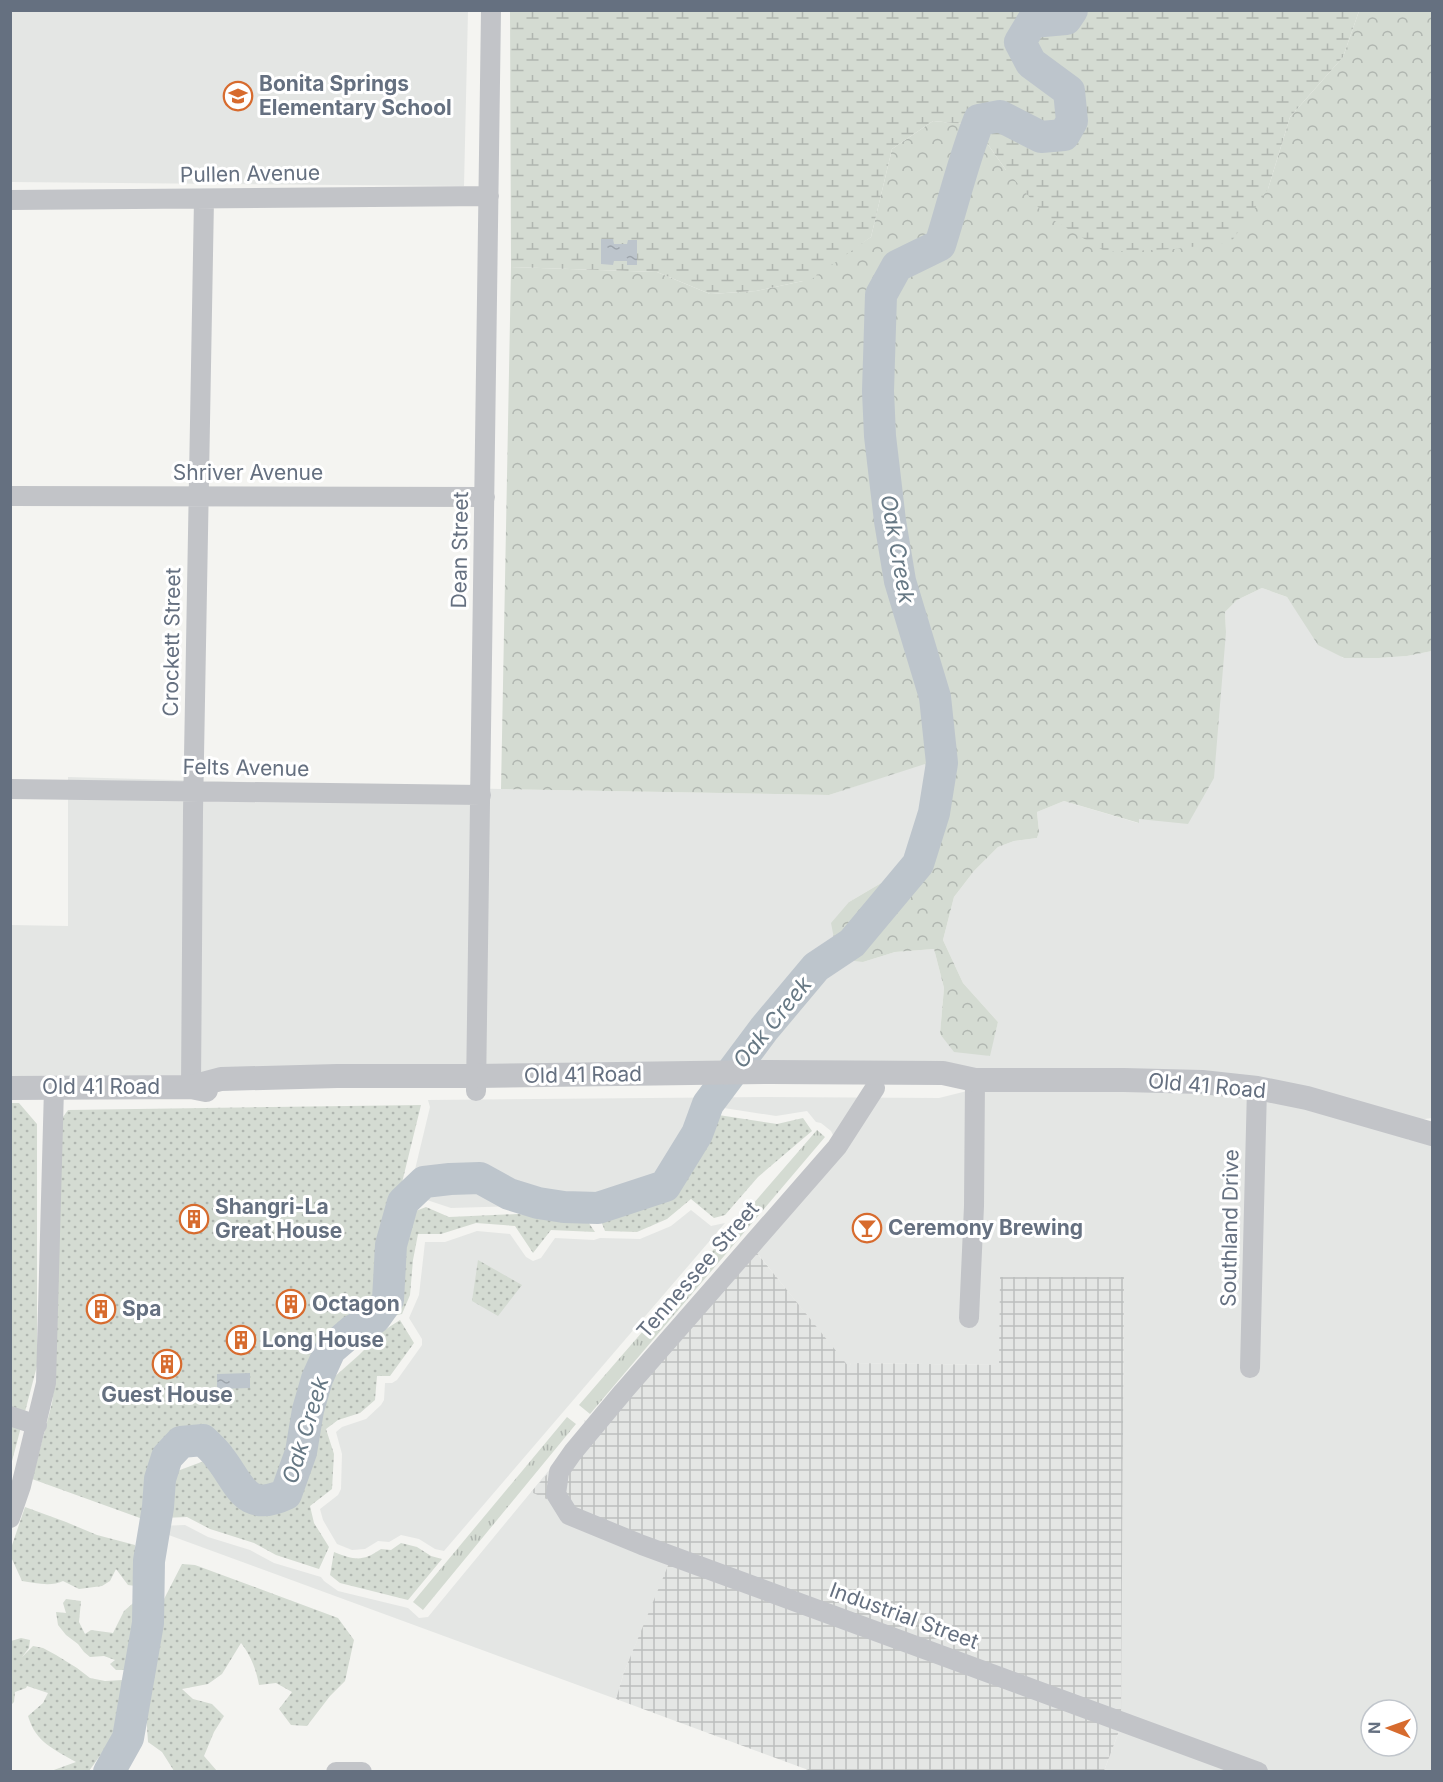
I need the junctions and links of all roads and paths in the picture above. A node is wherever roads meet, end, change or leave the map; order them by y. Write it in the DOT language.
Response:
graph roads {
  1 [pos="491,10"];
  2 [pos="489,196"];
  3 [pos="204,199"];
  4 [pos="10,200"];
  5 [pos="10,496"];
  6 [pos="200,496"];
  7 [pos="485,497"];
  8 [pos="10,789"];
  9 [pos="193,791"];
  10 [pos="481,795"];
  11 [pos="768,1080"];
  12 [pos="975,1080"];
  13 [pos="475,1083"];
  14 [pos="191,1087"];
  15 [pos="10,1088"];
  16 [pos="54,1088"];
  17 [pos="875,1088"];
  18 [pos="1257,1088"];
  19 [pos="1427,1130"];
  20 [pos="969,1318"];
  21 [pos="1250,1368"];
  22 [pos="10,1416"];
  23 [pos="37,1425"];
  24 [pos="558,1482"];
  25 [pos="10,1518"];
  26 [pos="336,1772"];
  27 [pos="362,1772"];
  28 [pos="1258,1772"];
  1 -- 2 [label="street, Dean Street"];
  2 -- 3 [label="street, Pullen Avenue"];
  2 -- 7 [label="street, Dean Street"];
  3 -- 4 [label="street, Pullen Avenue"];
  3 -- 6 [label="street, Crockett Street"];
  5 -- 6 [label="street, Shriver Avenue"];
  6 -- 7 [label="street, Shriver Avenue"];
  6 -- 9 [label="street, Crockett Street"];
  7 -- 10 [label="street, Dean Street"];
  8 -- 9 [label="street, Felts Avenue"];
  9 -- 10 [label="street, Felts Avenue"];
  9 -- 14 [label="street, Crockett Street"];
  10 -- 13 [label="street, Dean Street"];
  11 -- 12 [label="street, Old 41 Road"];
  11 -- 13 [label="street, Old 41 Road"];
  11 -- 17 [label="street, Old 41 Road"];
  12 -- 17 [label="street, Old 41 Road"];
  12 -- 18 [label="street, Old 41 Road"];
  12 -- 20 [label="street"];
  13 -- 14 [label="street, Old 41 Road"];
  14 -- 16 [label="street, Old 41 Road"];
  15 -- 16 [label="street, Old 41 Road"];
  16 -- 23 [label="street"];
  17 -- 24 [label="street, Tennessee Street"];
  18 -- 19 [label="street, Old 41 Road"];
  18 -- 21 [label="street, Southland Drive"];
  22 -- 23 [label="street"];
  23 -- 25 [label="street"];
  24 -- 28 [label="street, Industrial Street"];
  26 -- 27 [label="street"];
}
